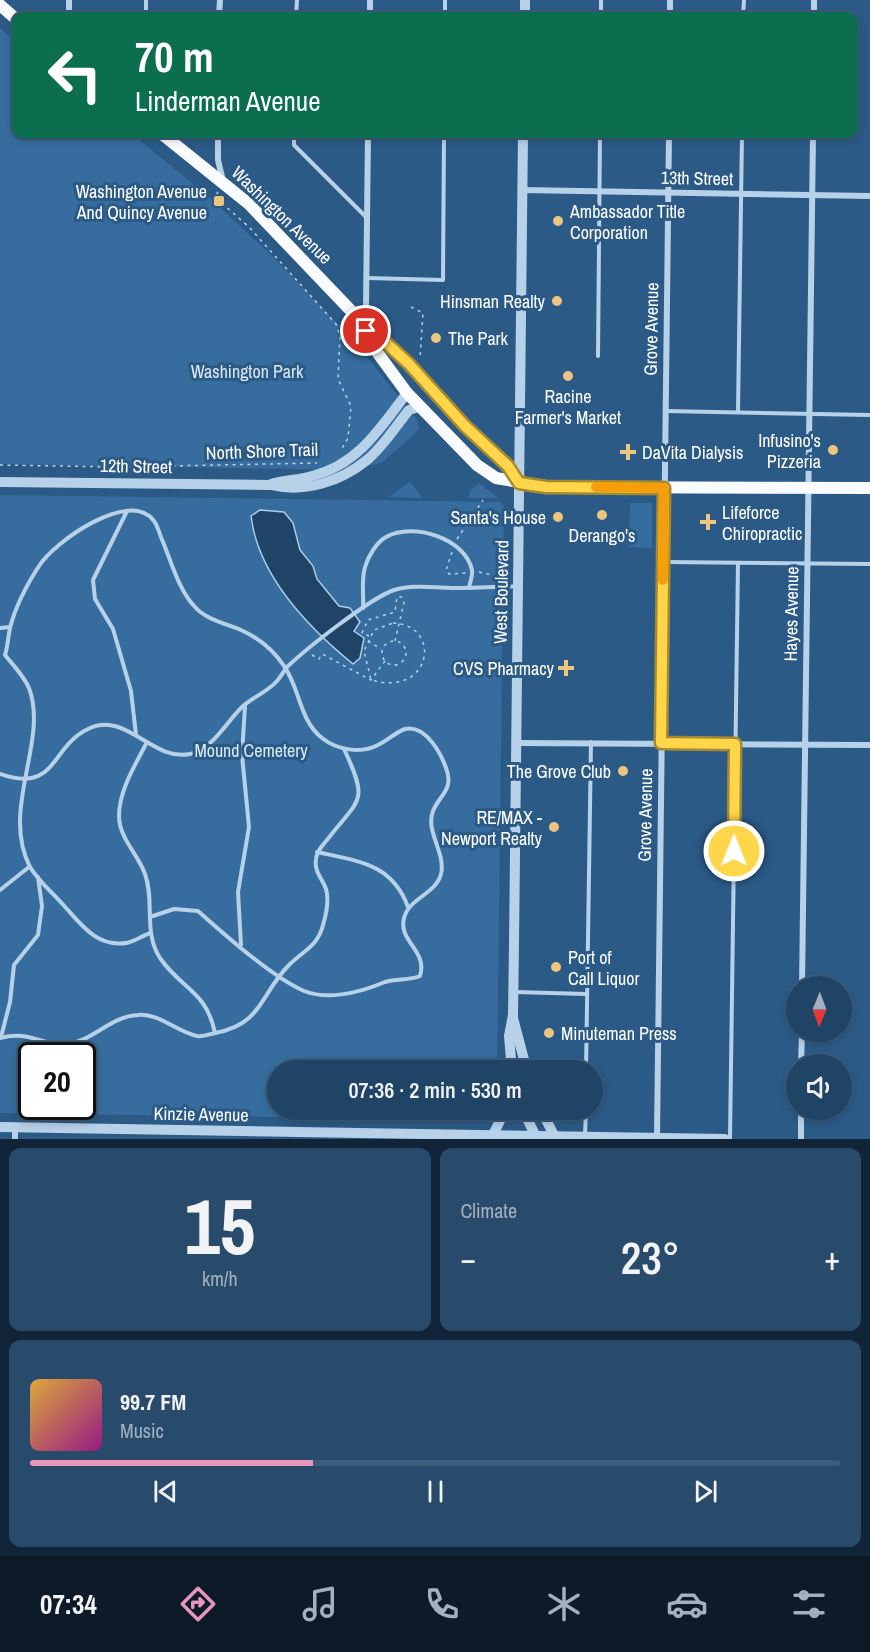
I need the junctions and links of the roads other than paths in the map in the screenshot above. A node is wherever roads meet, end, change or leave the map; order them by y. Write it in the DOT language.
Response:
graph roads {
  1 [pos="0,5"];
  2 [pos="12,16"];
  3 [pos="167,138"];
  4 [pos="218,138"];
  5 [pos="294,138"];
  6 [pos="368,138"];
  7 [pos="444,138"];
  8 [pos="523,138"];
  9 [pos="600,138"];
  10 [pos="669,138"];
  11 [pos="742,138"];
  12 [pos="813,138"];
  13 [pos="223,182"];
  14 [pos="523,190"];
  15 [pos="599,192"];
  16 [pos="668,193"];
  17 [pos="742,193"];
  18 [pos="812,194"];
  19 [pos="870,196"];
  20 [pos="367,218"];
  21 [pos="367,278"];
  22 [pos="356,316"];
  23 [pos="368,333"];
  24 [pos="598,356"];
  25 [pos="407,393"];
  26 [pos="418,406"];
  27 [pos="665,411"];
  28 [pos="738,412"];
  29 [pos="809,413"];
  30 [pos="870,415"];
  31 [pos="465,426"];
  32 [pos="0,482"];
  33 [pos="519,483"];
  34 [pos="271,484"];
  35 [pos="664,488"];
  36 [pos="808,488"];
  37 [pos="870,488"];
  38 [pos="127,511"];
  39 [pos="663,562"];
  40 [pos="738,563"];
  41 [pos="807,564"];
  42 [pos="870,564"];
  43 [pos="518,586"];
  44 [pos="469,588"];
  45 [pos="363,609"];
  46 [pos="10,627"];
  47 [pos="0,628"];
  48 [pos="3,654"];
  49 [pos="286,669"];
  50 [pos="245,704"];
  51 [pos="136,735"];
  52 [pos="591,742"];
  53 [pos="515,743"];
  54 [pos="661,743"];
  55 [pos="146,744"];
  56 [pos="735,744"];
  57 [pos="805,745"];
  58 [pos="870,745"];
  59 [pos="344,748"];
  60 [pos="0,774"];
  61 [pos="22,780"];
  62 [pos="317,852"];
  63 [pos="29,867"];
  64 [pos="38,877"];
  65 [pos="0,890"];
  66 [pos="408,907"];
  67 [pos="150,917"];
  68 [pos="151,933"];
  69 [pos="241,946"];
  70 [pos="280,976"];
  71 [pos="802,976"];
  72 [pos="513,992"];
  73 [pos="586,994"];
  74 [pos="513,1015"];
  75 [pos="215,1033"];
  76 [pos="0,1037"];
  77 [pos="510,1060"];
  78 [pos="524,1060"];
  79 [pos="586,1060"];
  80 [pos="502,1120"];
  81 [pos="528,1120"];
  82 [pos="546,1120"];
  83 [pos="586,1120"];
  84 [pos="801,1120"];
  85 [pos="0,1127"];
  86 [pos="15,1133"];
  87 [pos="207,1135"];
  88 [pos="493,1135"];
  89 [pos="279,1136"];
  90 [pos="333,1136"];
  91 [pos="380,1136"];
  92 [pos="427,1136"];
  93 [pos="585,1136"];
  94 [pos="512,1137"];
  95 [pos="536,1137"];
  96 [pos="657,1137"];
  97 [pos="554,1138"];
  98 [pos="600,1138"];
  99 [pos="724,1139"];
  100 [pos="730,1139"];
  101 [pos="801,1139"];
  1 -- 2 [label="main road"];
  3 -- 13 [label="main road, Washington Avenue"];
  4 -- 13 [label="street"];
  5 -- 20 [label="lane"];
  6 -- 20 [label="street"];
  7 -- 21 [label="lane"];
  8 -- 14 [label="street, West Boulevard"];
  9 -- 15 [label="lane"];
  10 -- 16 [label="street, Grove Avenue"];
  11 -- 17 [label="lane"];
  12 -- 18 [label="street, Hayes Avenue"];
  13 -- 22 [label="main road, Washington Avenue"];
  14 -- 15 [label="street, 13th Street"];
  14 -- 33 [label="street, West Boulevard"];
  15 -- 16 [label="street, 13th Street"];
  15 -- 24 [label="lane"];
  16 -- 17 [label="street, 13th Street"];
  16 -- 27 [label="street, Grove Avenue"];
  17 -- 18 [label="street, 13th Street"];
  17 -- 28 [label="lane"];
  18 -- 19 [label="street, 13th Street"];
  18 -- 29 [label="street, Hayes Avenue"];
  20 -- 21 [label="street"];
  21 -- 22 [label="street"];
  22 -- 23 [label="main road, Washington Avenue"];
  23 -- 25 [label="main road, Washington Avenue"];
  23 -- 31 [label="main road, Washington Avenue"];
  25 -- 26 [label="main road, Washington Avenue"];
  25 -- 31 [label="main road"];
  25 -- 34 [label="street, 12th Street"];
  26 -- 33 [label="main road, Washington Avenue"];
  26 -- 34 [label="street, 12th Street"];
  27 -- 28 [label="lane"];
  27 -- 35 [label="street, Grove Avenue"];
  28 -- 29 [label="lane"];
  29 -- 30 [label="lane"];
  29 -- 36 [label="street, Hayes Avenue"];
  31 -- 33 [label="main road, Washington Avenue"];
  32 -- 34 [label="street, 12th Street"];
  33 -- 35 [label="main road, Washington Avenue"];
  33 -- 43 [label="street, West Boulevard"];
  35 -- 36 [label="main road, Washington Avenue"];
  35 -- 39 [label="street, Grove Avenue"];
  36 -- 37 [label="main road, Washington Avenue"];
  36 -- 41 [label="street, Hayes Avenue"];
  38 -- 46 [label="lane"];
  38 -- 49 [label="lane"];
  38 -- 51 [label="lane"];
  39 -- 40 [label="lane"];
  39 -- 54 [label="street, Grove Avenue"];
  40 -- 41 [label="lane"];
  40 -- 56 [label="lane"];
  41 -- 42 [label="lane"];
  41 -- 57 [label="street, Hayes Avenue"];
  43 -- 44 [label="lane"];
  43 -- 53 [label="street, West Boulevard"];
  44 -- 45 [label="lane"];
  44 -- 45 [label="lane"];
  45 -- 49 [label="lane"];
  46 -- 47 [label="lane"];
  46 -- 48 [label="lane"];
  48 -- 61 [label="lane"];
  49 -- 50 [label="lane"];
  49 -- 59 [label="lane"];
  50 -- 55 [label="lane"];
  50 -- 69 [label="lane"];
  51 -- 55 [label="lane"];
  51 -- 61 [label="lane"];
  52 -- 53 [label="street"];
  52 -- 54 [label="street"];
  52 -- 73 [label="lane"];
  53 -- 72 [label="street, West Boulevard"];
  54 -- 56 [label="street"];
  54 -- 96 [label="street, Grove Avenue"];
  55 -- 67 [label="lane"];
  56 -- 57 [label="street"];
  56 -- 100 [label="lane"];
  57 -- 58 [label="street"];
  57 -- 71 [label="street, Hayes Avenue"];
  59 -- 62 [label="lane"];
  59 -- 66 [label="lane"];
  60 -- 61 [label="lane"];
  61 -- 63 [label="lane"];
  62 -- 66 [label="lane"];
  62 -- 70 [label="lane"];
  63 -- 64 [label="lane"];
  63 -- 65 [label="lane"];
  64 -- 68 [label="lane"];
  64 -- 76 [label="lane"];
  66 -- 70 [label="lane"];
  67 -- 68 [label="lane"];
  67 -- 69 [label="lane"];
  68 -- 75 [label="lane"];
  69 -- 70 [label="lane"];
  70 -- 75 [label="lane"];
  72 -- 73 [label="lane"];
  72 -- 74 [label="street, West Boulevard"];
  73 -- 79 [label="lane"];
  74 -- 77 [label="street, West Boulevard"];
  74 -- 78 [label="street, West Boulevard"];
  75 -- 76 [label="lane"];
  80 -- 88 [label="street"];
  81 -- 95 [label="street"];
  82 -- 97 [label="street"];
  83 -- 93 [label="lane"];
  84 -- 101 [label="street"];
  85 -- 86 [label="street, Kinzie Avenue"];
  86 -- 87 [label="street, Kinzie Avenue"];
  87 -- 89 [label="street, Kinzie Avenue"];
  88 -- 92 [label="street, Kinzie Avenue"];
  88 -- 94 [label="street, Kinzie Avenue"];
  89 -- 90 [label="street, Kinzie Avenue"];
  90 -- 91 [label="street, Kinzie Avenue"];
  91 -- 92 [label="street, Kinzie Avenue"];
  93 -- 97 [label="street, Kinzie Avenue"];
  93 -- 98 [label="street, Kinzie Avenue"];
  94 -- 95 [label="street, Kinzie Avenue"];
  95 -- 97 [label="street, Kinzie Avenue"];
  96 -- 98 [label="street, Kinzie Avenue"];
  96 -- 99 [label="street, Kinzie Avenue"];
}
